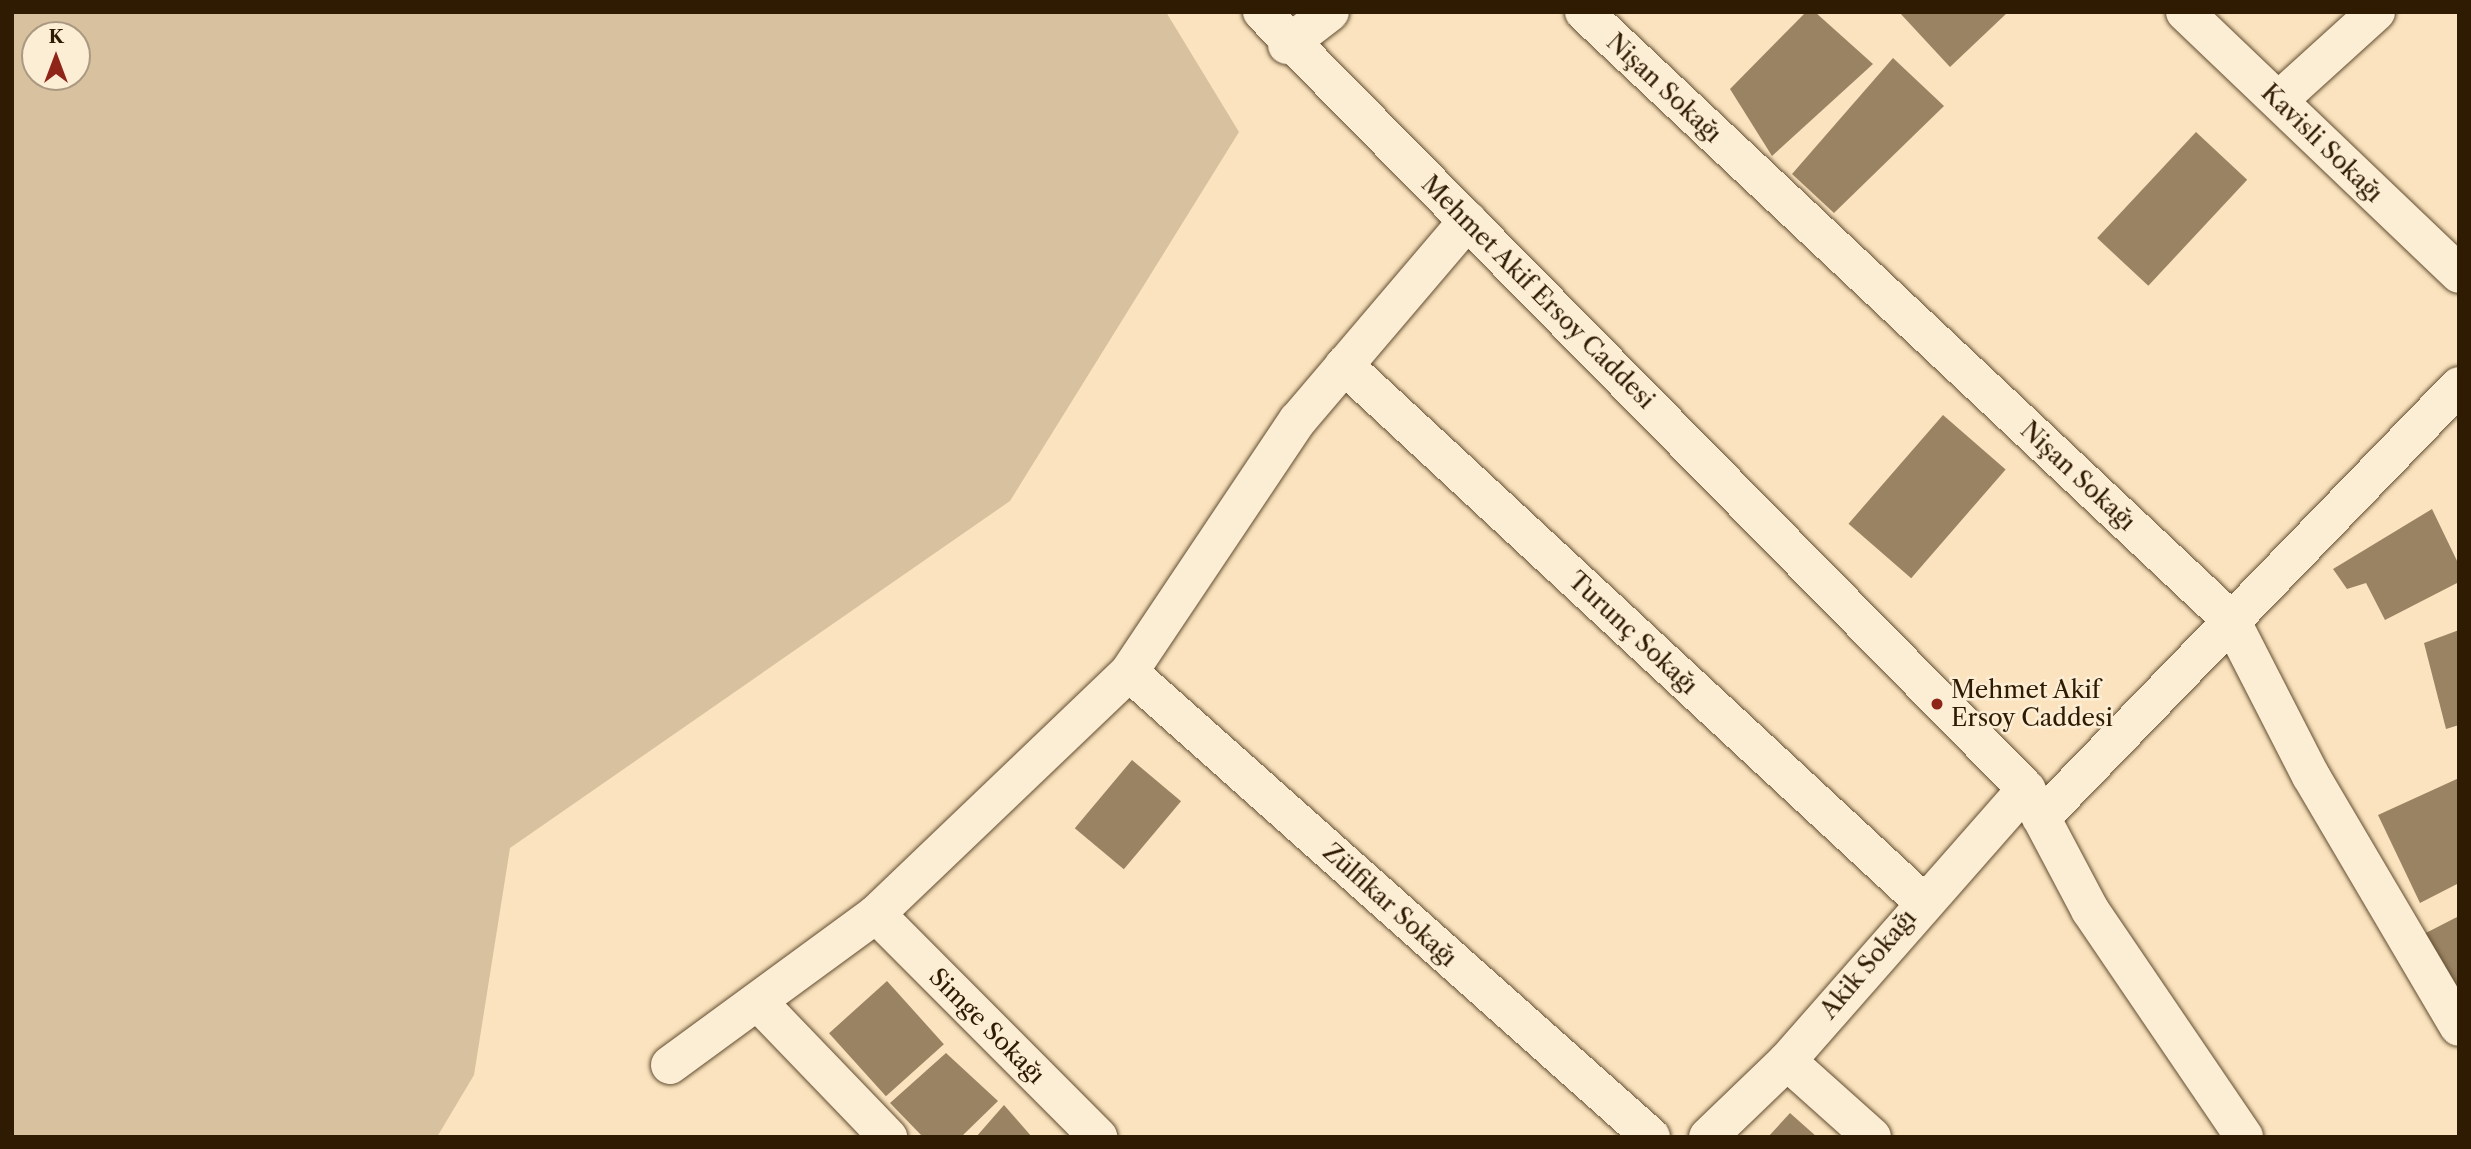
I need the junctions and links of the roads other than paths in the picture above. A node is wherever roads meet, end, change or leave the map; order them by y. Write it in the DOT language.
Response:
graph roads {
  1 [pos="1262,12"];
  2 [pos="1330,12"];
  3 [pos="1584,12"];
  4 [pos="2185,12"];
  5 [pos="2376,12"];
  6 [pos="1287,45"];
  7 [pos="2279,100"];
  8 [pos="1468,220"];
  9 [pos="2459,274"];
  10 [pos="1344,365"];
  11 [pos="2459,386"];
  12 [pos="2231,620"];
  13 [pos="1129,673"];
  14 [pos="2033,803"];
  15 [pos="1922,901"];
  16 [pos="876,914"];
  17 [pos="760,1004"];
  18 [pos="2459,1027"];
  19 [pos="1787,1061"];
  20 [pos="670,1065"];
  21 [pos="888,1137"];
  22 [pos="1098,1137"];
  23 [pos="1651,1137"];
  24 [pos="1708,1137"];
  25 [pos="1872,1137"];
  26 [pos="2244,1137"];
  1 -- 6 [label="street, Mehmet Akif Ersoy Caddesi"];
  2 -- 6 [label="street"];
  3 -- 12 [label="street, Nişan Sokağı"];
  4 -- 7 [label="street, Kavisli Sokağı"];
  5 -- 7 [label="street"];
  6 -- 8 [label="street, Mehmet Akif Ersoy Caddesi"];
  7 -- 9 [label="street, Kavisli Sokağı"];
  8 -- 10 [label="street"];
  8 -- 14 [label="street, Mehmet Akif Ersoy Caddesi"];
  10 -- 13 [label="street"];
  10 -- 15 [label="street, Turunç Sokağı"];
  11 -- 12 [label="street, Akik Sokağı"];
  12 -- 14 [label="street, Akik Sokağı"];
  12 -- 18 [label="street, Nişan Sokağı"];
  13 -- 16 [label="street"];
  13 -- 23 [label="street, Zülfikar Sokağı"];
  14 -- 15 [label="street, Akik Sokağı"];
  14 -- 26 [label="street, Mehmet Akif Ersoy Caddesi"];
  15 -- 19 [label="street, Akik Sokağı"];
  16 -- 17 [label="street"];
  16 -- 22 [label="street, Simge Sokağı"];
  17 -- 20 [label="street"];
  17 -- 21 [label="street"];
  19 -- 24 [label="street, Akik Sokağı"];
  19 -- 25 [label="street"];
}
